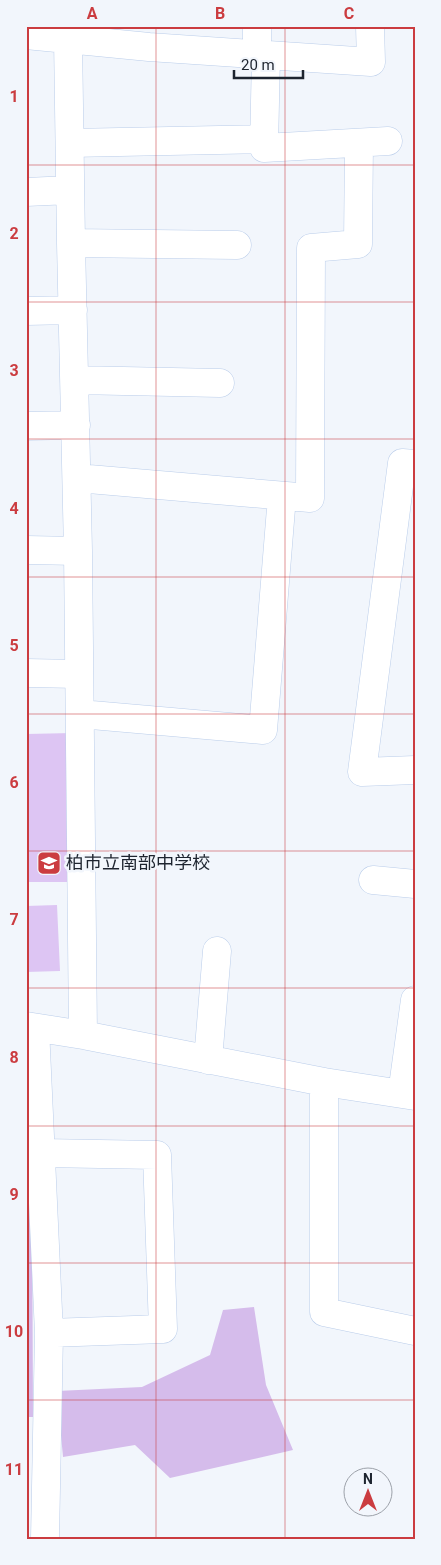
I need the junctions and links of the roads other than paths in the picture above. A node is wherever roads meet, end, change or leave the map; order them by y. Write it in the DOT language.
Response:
graph roads {
  1 [pos="257,26"];
  2 [pos="370,26"];
  3 [pos="26,35"];
  4 [pos="149,37"];
  5 [pos="68,38"];
  6 [pos="262,55"];
  7 [pos="265,138"];
  8 [pos="388,141"];
  9 [pos="70,143"];
  10 [pos="359,143"];
  11 [pos="70,190"];
  12 [pos="26,192"];
  13 [pos="71,243"];
  14 [pos="238,245"];
  15 [pos="74,310"];
  16 [pos="26,311"];
  17 [pos="75,380"];
  18 [pos="220,383"];
  19 [pos="76,425"];
  20 [pos="26,426"];
  21 [pos="415,464"];
  22 [pos="77,478"];
  23 [pos="282,496"];
  24 [pos="404,524"];
  25 [pos="26,550"];
  26 [pos="78,551"];
  27 [pos="26,673"];
  28 [pos="79,674"];
  29 [pos="80,714"];
  30 [pos="415,770"];
  31 [pos="374,880"];
  32 [pos="415,884"];
  33 [pos="217,951"];
  34 [pos="415,1000"];
  35 [pos="31,1027"];
  36 [pos="83,1035"];
  37 [pos="208,1060"];
  38 [pos="324,1082"];
  39 [pos="408,1095"];
  40 [pos="42,1153"];
  41 [pos="415,1331"];
  42 [pos="48,1333"];
  43 [pos="44,1539"];
  1 -- 6 [label="street"];
  2 -- 6 [label="street"];
  3 -- 5 [label="street"];
  4 -- 5 [label="street"];
  4 -- 6 [label="street"];
  5 -- 9 [label="street"];
  6 -- 7 [label="street"];
  7 -- 9 [label="street"];
  7 -- 10 [label="street"];
  8 -- 10 [label="street"];
  9 -- 11 [label="street"];
  10 -- 23 [label="street"];
  11 -- 12 [label="street"];
  11 -- 13 [label="street"];
  13 -- 14 [label="street"];
  13 -- 15 [label="street"];
  15 -- 16 [label="street"];
  15 -- 17 [label="street"];
  17 -- 18 [label="street"];
  17 -- 19 [label="street"];
  19 -- 20 [label="street"];
  19 -- 22 [label="street"];
  21 -- 24 [label="street"];
  22 -- 23 [label="street"];
  22 -- 26 [label="street"];
  23 -- 29 [label="street"];
  24 -- 30 [label="street"];
  25 -- 26 [label="street"];
  26 -- 28 [label="street"];
  27 -- 28 [label="street"];
  28 -- 29 [label="street"];
  29 -- 36 [label="street"];
  31 -- 32 [label="street"];
  33 -- 37 [label="street"];
  34 -- 39 [label="street"];
  35 -- 36 [label="street"];
  35 -- 40 [label="street"];
  36 -- 37 [label="street"];
  37 -- 38 [label="street"];
  38 -- 39 [label="street"];
  38 -- 41 [label="street"];
  40 -- 42 [label="street"];
  40 -- 42 [label="street"];
  42 -- 43 [label="street"];
}
